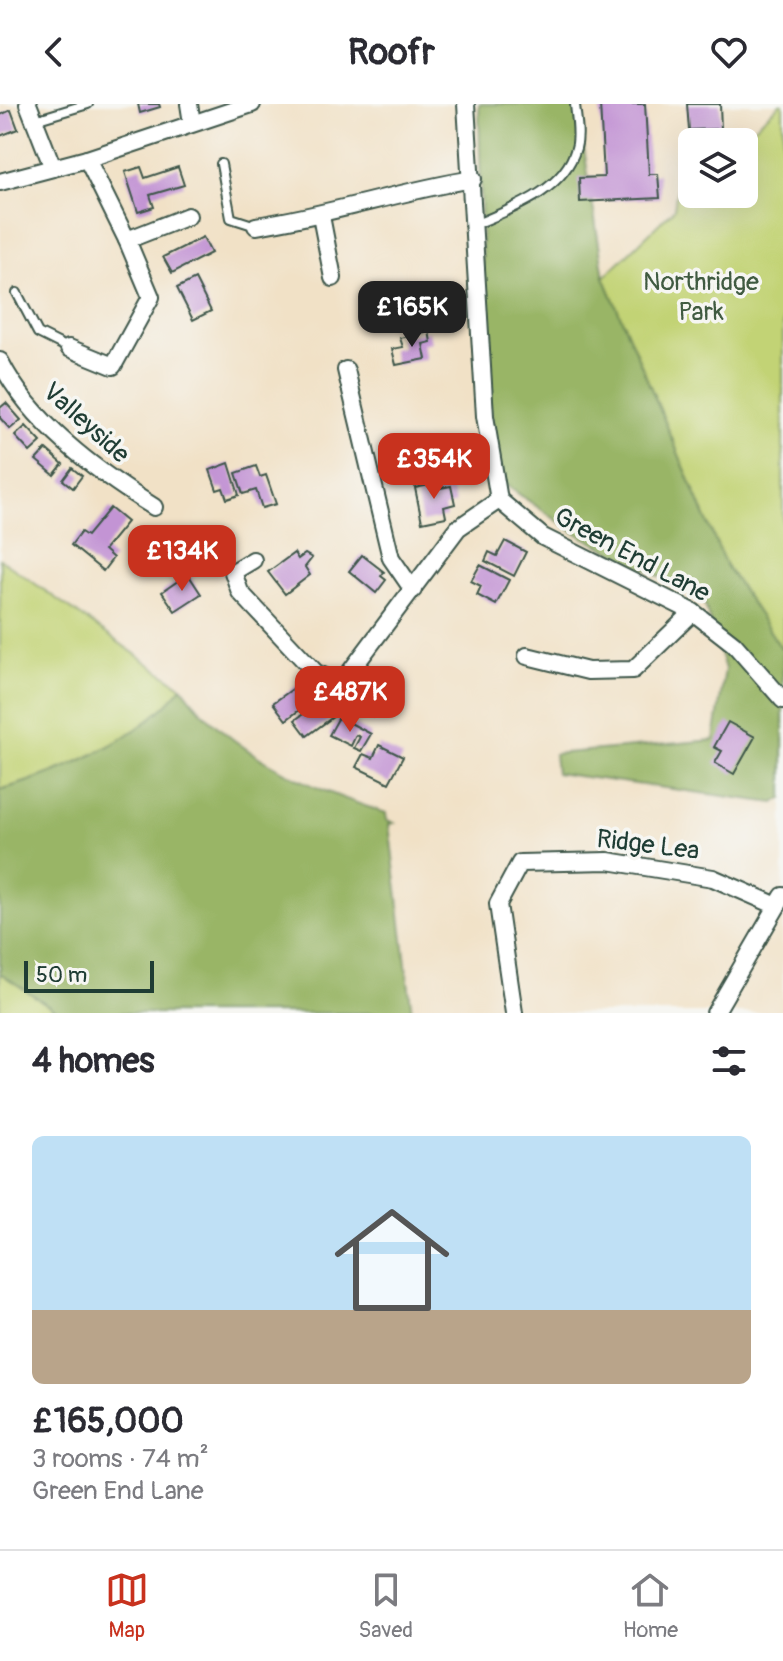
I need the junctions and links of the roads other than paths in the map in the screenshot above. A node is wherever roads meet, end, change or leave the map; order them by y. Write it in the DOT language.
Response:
graph roads {
  1 [pos="88,104"];
  2 [pos="189,104"];
  3 [pos="252,104"];
  4 [pos="466,104"];
  5 [pos="575,104"];
  6 [pos="31,112"];
  7 [pos="192,123"];
  8 [pos="87,159"];
  9 [pos="221,164"];
  10 [pos="53,168"];
  11 [pos="473,179"];
  12 [pos="0,182"];
  13 [pos="188,216"];
  14 [pos="321,216"];
  15 [pos="474,225"];
  16 [pos="256,226"];
  17 [pos="127,240"];
  18 [pos="333,278"];
  19 [pos="17,293"];
  20 [pos="69,348"];
  21 [pos="0,361"];
  22 [pos="346,370"];
  23 [pos="499,500"];
  24 [pos="154,507"];
  25 [pos="253,560"];
  26 [pos="413,590"];
  27 [pos="693,612"];
  28 [pos="527,656"];
  29 [pos="341,684"];
  30 [pos="783,700"];
  31 [pos="376,708"];
  32 [pos="780,901"];
  33 [pos="514,1013"];
  34 [pos="715,1013"];
  1 -- 6 [label="lane"];
  2 -- 7 [label="street"];
  3 -- 7 [label="street"];
  4 -- 11 [label="street"];
  5 -- 15 [label="lane"];
  6 -- 10 [label="street"];
  7 -- 8 [label="street"];
  8 -- 10 [label="street"];
  8 -- 17 [label="street"];
  9 -- 16 [label="lane"];
  10 -- 12 [label="street"];
  11 -- 14 [label="street"];
  11 -- 15 [label="street"];
  13 -- 17 [label="street"];
  14 -- 16 [label="street"];
  14 -- 18 [label="street"];
  15 -- 23 [label="street"];
  17 -- 20 [label="street"];
  19 -- 20 [label="lane"];
  21 -- 24 [label="street, Valleyside"];
  22 -- 26 [label="street"];
  23 -- 26 [label="street"];
  23 -- 27 [label="street, Green End Lane"];
  25 -- 29 [label="street"];
  26 -- 29 [label="street"];
  27 -- 28 [label="street"];
  27 -- 30 [label="street, Green End Lane"];
  29 -- 31 [label="street"];
  32 -- 33 [label="street, Ridge Lea"];
  32 -- 34 [label="street, Ridge Lea"];
}
